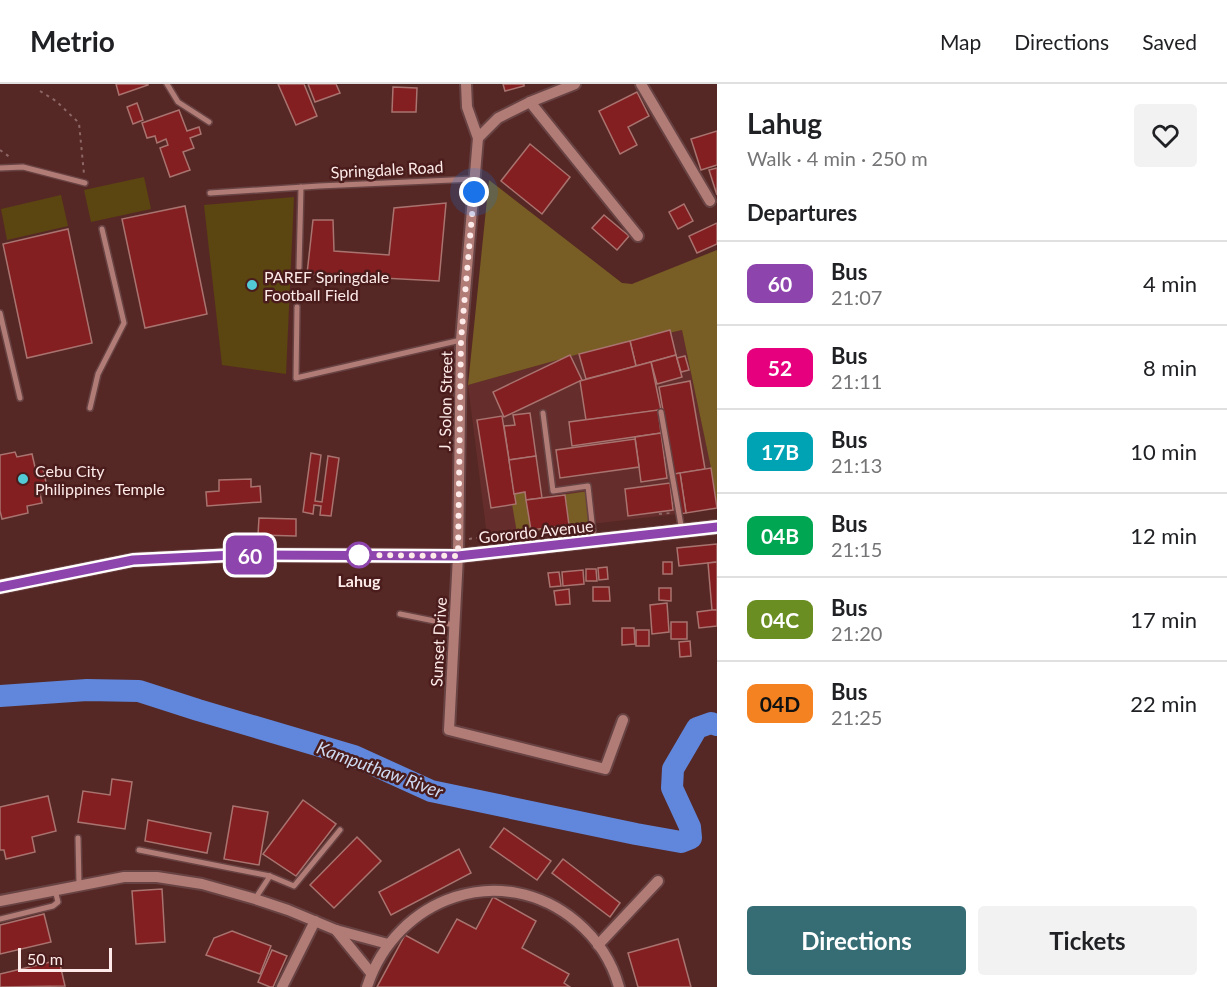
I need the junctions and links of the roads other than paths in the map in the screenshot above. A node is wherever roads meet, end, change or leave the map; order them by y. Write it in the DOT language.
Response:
graph roads {
  1 [pos="167,84"];
  2 [pos="466,84"];
  3 [pos="575,84"];
  4 [pos="641,84"];
  5 [pos="530,102"];
  6 [pos="209,122"];
  7 [pos="478,138"];
  8 [pos="0,168"];
  9 [pos="475,179"];
  10 [pos="85,183"];
  11 [pos="301,187"];
  12 [pos="210,194"];
  13 [pos="710,201"];
  14 [pos="102,229"];
  15 [pos="638,236"];
  16 [pos="299,268"];
  17 [pos="297,307"];
  18 [pos="0,313"];
  19 [pos="461,340"];
  20 [pos="20,398"];
  21 [pos="90,408"];
  22 [pos="543,412"];
  23 [pos="661,412"];
  24 [pos="717,527"];
  25 [pos="682,531"];
  26 [pos="594,541"];
  27 [pos="458,556"];
  28 [pos="0,587"];
  29 [pos="400,614"];
  30 [pos="454,625"];
  31 [pos="623,720"];
  32 [pos="340,830"];
  33 [pos="78,838"];
  34 [pos="139,849"];
  35 [pos="270,876"];
  36 [pos="658,881"];
  37 [pos="80,884"];
  38 [pos="55,890"];
  39 [pos="255,898"];
  40 [pos="0,901"];
  41 [pos="0,919"];
  42 [pos="315,921"];
  43 [pos="336,930"];
  44 [pos="388,944"];
  45 [pos="598,945"];
  46 [pos="371,973"];
  47 [pos="282,987"];
  48 [pos="367,987"];
  49 [pos="619,987"];
  1 -- 6 [label="lane"];
  2 -- 7 [label="street, J. Solon Street"];
  3 -- 5 [label="street"];
  4 -- 13 [label="street"];
  5 -- 7 [label="street"];
  5 -- 15 [label="street"];
  7 -- 9 [label="street, J. Solon Street"];
  8 -- 10 [label="lane"];
  9 -- 11 [label="lane, Springdale Road"];
  9 -- 19 [label="street, J. Solon Street"];
  11 -- 12 [label="lane, Springdale Road"];
  11 -- 16 [label="lane"];
  14 -- 21 [label="lane"];
  17 -- 19 [label="lane"];
  18 -- 20 [label="lane"];
  19 -- 27 [label="street, J. Solon Street"];
  22 -- 26 [label="lane"];
  23 -- 25 [label="lane"];
  24 -- 25 [label="main road, Gorordo Avenue"];
  25 -- 26 [label="main road, Gorordo Avenue"];
  26 -- 27 [label="main road, Gorordo Avenue"];
  27 -- 28 [label="main road, Gorordo Avenue"];
  27 -- 30 [label="street, Sunset Drive"];
  29 -- 30 [label="lane"];
  30 -- 31 [label="street, Sunset Drive"];
  32 -- 35 [label="lane"];
  33 -- 37 [label="lane"];
  34 -- 35 [label="lane"];
  35 -- 39 [label="lane"];
  36 -- 45 [label="street"];
  37 -- 38 [label="street"];
  37 -- 39 [label="street"];
  38 -- 40 [label="street"];
  38 -- 41 [label="lane"];
  39 -- 42 [label="street"];
  42 -- 43 [label="street"];
  42 -- 47 [label="street"];
  43 -- 44 [label="street"];
  43 -- 46 [label="street"];
  44 -- 45 [label="street"];
  44 -- 46 [label="street"];
  45 -- 49 [label="street"];
  46 -- 48 [label="street"];
}
